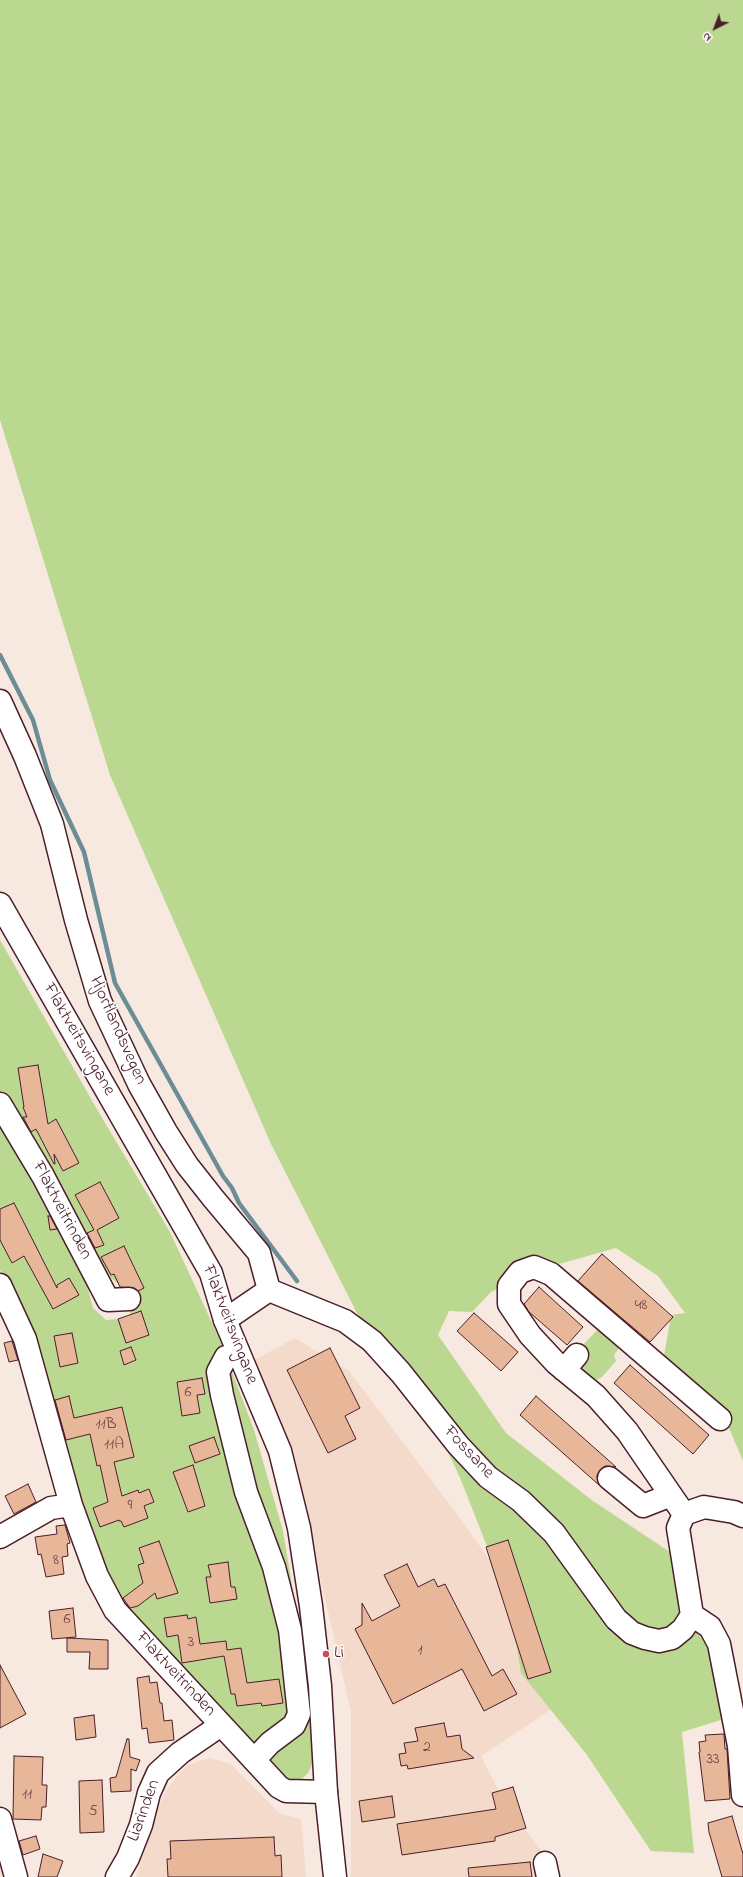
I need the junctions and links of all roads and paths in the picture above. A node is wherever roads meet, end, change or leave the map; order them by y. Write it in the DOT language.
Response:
graph roads {
  1 [pos="0,701"];
  2 [pos="0,904"];
  3 [pos="0,1104"];
  4 [pos="0,1285"];
  5 [pos="268,1290"];
  6 [pos="129,1299"];
  7 [pos="225,1320"];
  8 [pos="226,1357"];
  9 [pos="720,1419"];
  10 [pos="609,1478"];
  11 [pos="671,1495"];
  12 [pos="71,1505"];
  13 [pos="684,1514"];
  14 [pos="743,1516"];
  15 [pos="0,1537"];
  16 [pos="692,1615"];
  17 [pos="221,1725"];
  18 [pos="255,1759"];
  19 [pos="743,1790"];
  20 [pos="326,1792"];
  21 [pos="743,1795"];
  22 [pos="0,1819"];
  23 [pos="16,1877"];
  24 [pos="117,1877"];
  25 [pos="335,1877"];
  1 -- 5 [label="street, Hjortlandsvegen"];
  2 -- 7 [label="street, Flaktveitsvingane"];
  3 -- 6 [label="street, Flaktveitrinden"];
  4 -- 12 [label="street, Flaktveitrinden"];
  5 -- 7 [label="street"];
  5 -- 16 [label="street, Fossane"];
  7 -- 20 [label="street, Flaktveitsvingane"];
  8 -- 18 [label="street, Flaktveitsvingane"];
  9 -- 11 [label="street"];
  10 -- 11 [label="street"];
  11 -- 13 [label="street"];
  12 -- 15 [label="street"];
  12 -- 17 [label="street, Flaktveitrinden"];
  13 -- 14 [label="street"];
  13 -- 16 [label="street"];
  16 -- 19 [label="street"];
  17 -- 18 [label="street, Flaktveitrinden"];
  17 -- 24 [label="street, Liarinden"];
  18 -- 20 [label="street, Flaktveitrinden"];
  19 -- 21 [label="street"];
  20 -- 25 [label="street, Flaktveitsvingane"];
  22 -- 23 [label="street"];
}
